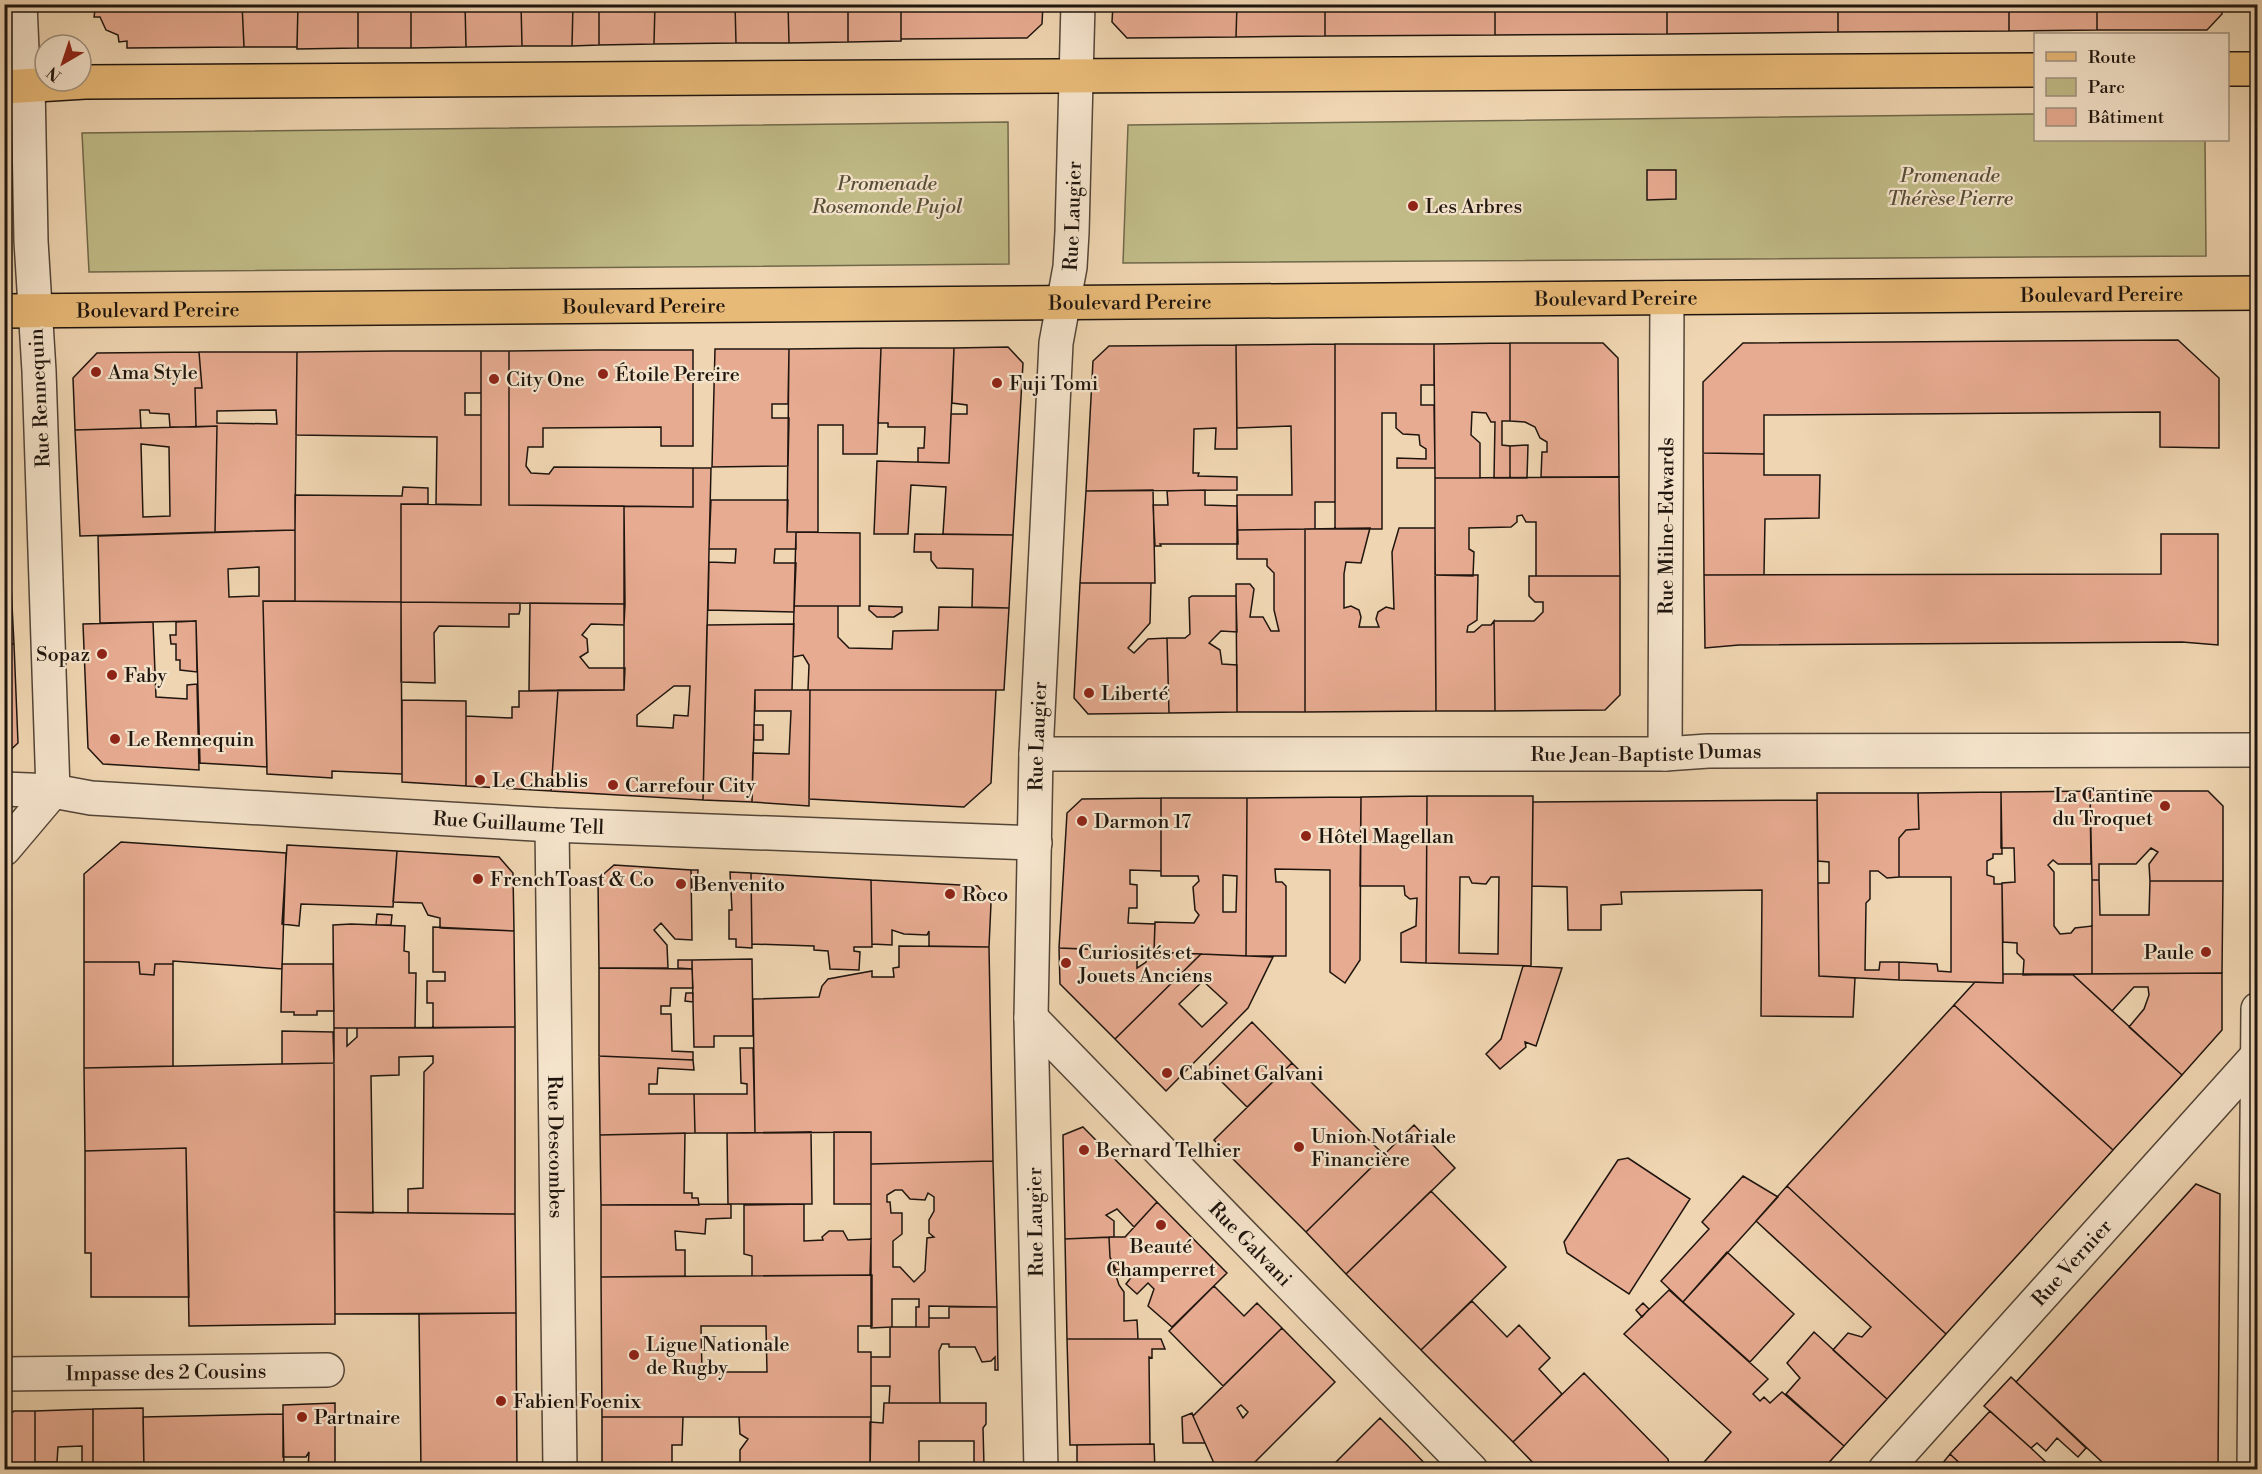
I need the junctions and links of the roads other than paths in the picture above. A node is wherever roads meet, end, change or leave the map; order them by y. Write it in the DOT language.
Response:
graph roads {
  1 [pos="20,4"];
  2 [pos="1078,4"];
  3 [pos="2229,69"];
  4 [pos="2258,69"];
  5 [pos="2034,70"];
  6 [pos="1076,75"];
  7 [pos="16,85"];
  8 [pos="2258,293"];
  9 [pos="1667,298"];
  10 [pos="1064,303"];
  11 [pos="19,311"];
  12 [pos="2258,750"];
  13 [pos="1036,754"];
  14 [pos="1665,754"];
  15 [pos="4,789"];
  16 [pos="53,791"];
  17 [pos="552,825"];
  18 [pos="1035,843"];
  19 [pos="4,849"];
  20 [pos="2258,1010"];
  21 [pos="1031,1018"];
  22 [pos="2257,1056"];
  23 [pos="2256,1306"];
  24 [pos="327,1370"];
  25 [pos="4,1374"];
  26 [pos="560,1470"];
  27 [pos="1041,1470"];
  28 [pos="1471,1470"];
  29 [pos="1885,1470"];
  30 [pos="2254,1470"];
  1 -- 7 [label="street, Rue Rennequin"];
  2 -- 6 [label="street, Rue Laugier"];
  3 -- 4 [label="main road"];
  5 -- 6 [label="main road"];
  6 -- 7 [label="main road"];
  6 -- 10 [label="street, Rue Laugier"];
  7 -- 11 [label="street, Rue Rennequin"];
  8 -- 9 [label="main road, Boulevard Pereire"];
  9 -- 10 [label="main road, Boulevard Pereire"];
  9 -- 14 [label="street, Rue Milne-Edwards"];
  10 -- 11 [label="main road, Boulevard Pereire"];
  10 -- 13 [label="street, Rue Laugier"];
  11 -- 16 [label="street, Rue Rennequin"];
  12 -- 14 [label="street, Rue Jean-Baptiste Dumas"];
  13 -- 14 [label="street, Rue Jean-Baptiste Dumas"];
  13 -- 18 [label="street, Rue Laugier"];
  15 -- 16 [label="street, Rue Guillaume Tell"];
  16 -- 17 [label="street, Rue Guillaume Tell"];
  16 -- 19 [label="street"];
  17 -- 18 [label="street, Rue Guillaume Tell"];
  17 -- 26 [label="street, Rue Descombes"];
  18 -- 21 [label="street, Rue Laugier"];
  20 -- 22 [label="street"];
  21 -- 27 [label="street, Rue Laugier"];
  21 -- 28 [label="street, Rue Galvani"];
  22 -- 23 [label="street"];
  22 -- 29 [label="street, Rue Vernier"];
  23 -- 30 [label="street"];
  24 -- 25 [label="street, Impasse des 2 Cousins"];
}
